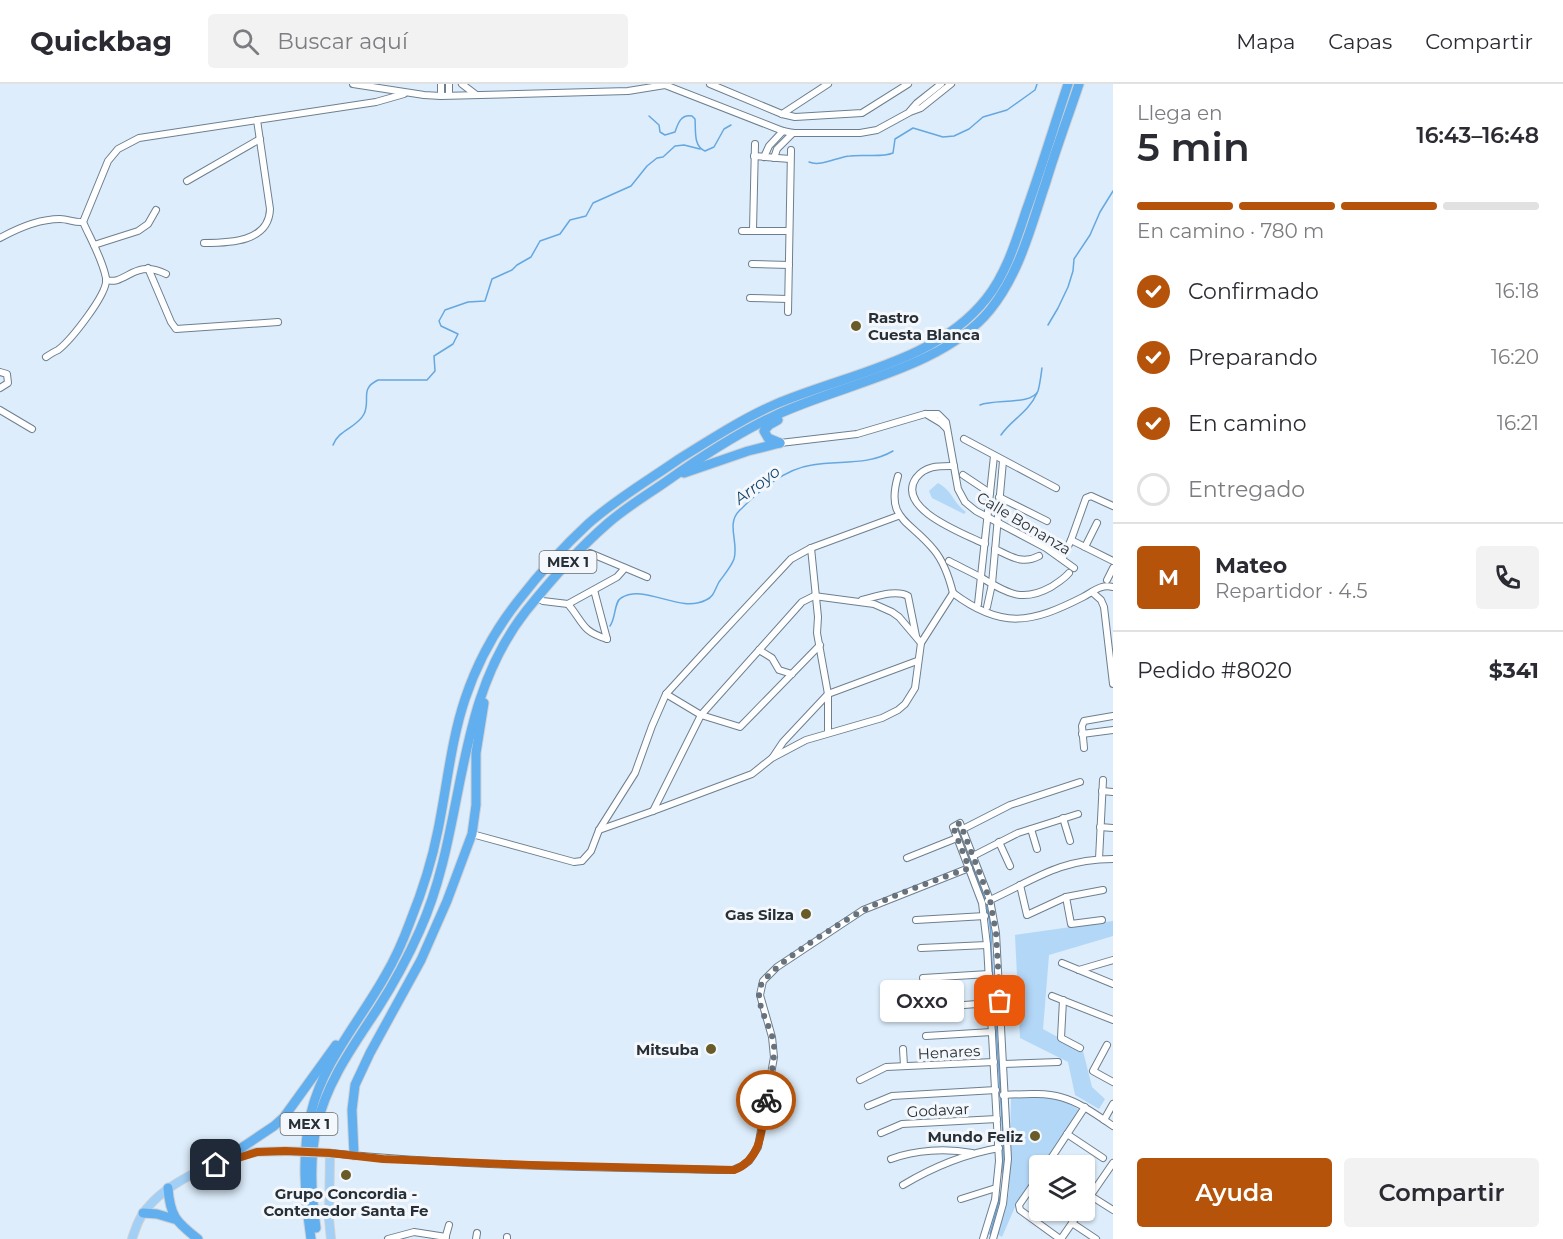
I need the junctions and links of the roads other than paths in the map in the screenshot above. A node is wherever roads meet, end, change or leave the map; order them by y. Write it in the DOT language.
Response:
graph roads {
  1 [pos="353,84"];
  2 [pos="441,84"];
  3 [pos="449,84"];
  4 [pos="462,84"];
  5 [pos="710,84"];
  6 [pos="828,84"];
  7 [pos="908,84"];
  8 [pos="941,84"];
  9 [pos="951,84"];
  10 [pos="1068,84"];
  11 [pos="1079,84"];
  12 [pos="406,93"];
  13 [pos="476,94"];
  14 [pos="449,95"];
  15 [pos="441,96"];
  16 [pos="910,112"];
  17 [pos="783,114"];
  18 [pos="257,120"];
  19 [pos="783,131"];
  20 [pos="792,134"];
  21 [pos="260,140"];
  22 [pos="755,144"];
  23 [pos="791,150"];
  24 [pos="754,156"];
  25 [pos="764,157"];
  26 [pos="774,158"];
  27 [pos="790,159"];
  28 [pos="187,181"];
  29 [pos="156,210"];
  30 [pos="84,222"];
  31 [pos="753,230"];
  32 [pos="742,231"];
  33 [pos="789,231"];
  34 [pos="0,238"];
  35 [pos="204,243"];
  36 [pos="94,245"];
  37 [pos="752,264"];
  38 [pos="789,265"];
  39 [pos="148,268"];
  40 [pos="166,274"];
  41 [pos="106,280"];
  42 [pos="750,298"];
  43 [pos="788,299"];
  44 [pos="788,312"];
  45 [pos="278,322"];
  46 [pos="46,357"];
  47 [pos="0,372"];
  48 [pos="0,388"];
  49 [pos="796,406"];
  50 [pos="0,410"];
  51 [pos="32,429"];
  52 [pos="964,439"];
  53 [pos="780,443"];
  54 [pos="998,458"];
  55 [pos="954,466"];
  56 [pos="963,475"];
  57 [pos="673,476"];
  58 [pos="898,476"];
  59 [pos="1056,488"];
  60 [pos="990,493"];
  61 [pos="1001,498"];
  62 [pos="1113,506"];
  63 [pos="898,516"];
  64 [pos="988,517"];
  65 [pos="997,521"];
  66 [pos="1047,521"];
  67 [pos="1097,523"];
  68 [pos="1071,540"];
  69 [pos="985,544"];
  70 [pos="1085,547"];
  71 [pos="811,548"];
  72 [pos="995,549"];
  73 [pos="1038,556"];
  74 [pos="1062,559"];
  75 [pos="949,561"];
  76 [pos="1113,561"];
  77 [pos="567,564"];
  78 [pos="625,568"];
  79 [pos="1113,568"];
  80 [pos="647,577"];
  81 [pos="981,578"];
  82 [pos="1107,580"];
  83 [pos="992,584"];
  84 [pos="1113,587"];
  85 [pos="594,591"];
  86 [pos="1092,592"];
  87 [pos="953,593"];
  88 [pos="814,597"];
  89 [pos="537,598"];
  90 [pos="860,601"];
  91 [pos="568,604"];
  92 [pos="978,604"];
  93 [pos="987,607"];
  94 [pos="916,637"];
  95 [pos="921,643"];
  96 [pos="820,645"];
  97 [pos="759,650"];
  98 [pos="917,661"];
  99 [pos="792,674"];
  100 [pos="487,679"];
  101 [pos="1113,684"];
  102 [pos="666,694"];
  103 [pos="828,694"];
  104 [pos="701,715"];
  105 [pos="1113,716"];
  106 [pos="1113,730"];
  107 [pos="828,733"];
  108 [pos="1082,734"];
  109 [pos="1084,748"];
  110 [pos="772,758"];
  111 [pos="1103,780"];
  112 [pos="1080,782"];
  113 [pos="1102,791"];
  114 [pos="1113,792"];
  115 [pos="653,811"];
  116 [pos="1078,814"];
  117 [pos="1063,818"];
  118 [pos="961,826"];
  119 [pos="1100,827"];
  120 [pos="1113,828"];
  121 [pos="1031,829"];
  122 [pos="599,830"];
  123 [pos="472,834"];
  124 [pos="957,838"];
  125 [pos="999,842"];
  126 [pos="1070,842"];
  127 [pos="1037,849"];
  128 [pos="973,856"];
  129 [pos="1099,857"];
  130 [pos="907,858"];
  131 [pos="1113,859"];
  132 [pos="1010,866"];
  133 [pos="969,868"];
  134 [pos="1020,885"];
  135 [pos="1103,890"];
  136 [pos="1066,897"];
  137 [pos="990,900"];
  138 [pos="982,903"];
  139 [pos="985,916"];
  140 [pos="916,920"];
  141 [pos="1102,920"];
  142 [pos="987,945"];
  143 [pos="921,948"];
  144 [pos="1113,960"];
  145 [pos="1062,963"];
  146 [pos="1079,970"];
  147 [pos="989,974"];
  148 [pos="923,978"];
  149 [pos="1113,984"];
  150 [pos="1052,996"];
  151 [pos="1063,1000"];
  152 [pos="990,1003"];
  153 [pos="925,1008"];
  154 [pos="1113,1020"];
  155 [pos="992,1032"];
  156 [pos="348,1034"];
  157 [pos="926,1036"];
  158 [pos="1107,1045"];
  159 [pos="1080,1048"];
  160 [pos="903,1049"];
  161 [pos="994,1062"];
  162 [pos="1058,1062"];
  163 [pos="1004,1064"];
  164 [pos="904,1066"];
  165 [pos="860,1080"];
  166 [pos="1113,1082"];
  167 [pos="996,1093"];
  168 [pos="1005,1095"];
  169 [pos="1113,1104"];
  170 [pos="868,1106"];
  171 [pos="1085,1107"];
  172 [pos="997,1119"];
  173 [pos="1104,1120"];
  174 [pos="1113,1126"];
  175 [pos="881,1133"];
  176 [pos="1066,1134"];
  177 [pos="999,1148"];
  178 [pos="330,1153"];
  179 [pos="972,1153"];
  180 [pos="354,1155"];
  181 [pos="1053,1155"];
  182 [pos="891,1158"];
  183 [pos="1103,1158"];
  184 [pos="216,1165"];
  185 [pos="1112,1167"];
  186 [pos="903,1185"];
  187 [pos="168,1188"];
  188 [pos="996,1188"];
  189 [pos="1095,1190"];
  190 [pos="1029,1192"];
  191 [pos="961,1199"];
  192 [pos="1095,1199"];
  193 [pos="1113,1210"];
  194 [pos="143,1213"];
  195 [pos="1029,1216"];
  196 [pos="174,1219"];
  197 [pos="1036,1221"];
  198 [pos="1072,1223"];
  199 [pos="448,1225"];
  200 [pos="446,1238"];
  201 [pos="132,1239"];
  202 [pos="198,1239"];
  203 [pos="311,1239"];
  204 [pos="317,1239"];
  205 [pos="332,1239"];
  206 [pos="388,1239"];
  207 [pos="983,1239"];
  208 [pos="993,1239"];
  209 [pos="1061,1239"];
  210 [pos="1096,1239"];
  1 -- 12 [label="street"];
  2 -- 15 [label="street"];
  3 -- 14 [label="street"];
  4 -- 13 [label="street"];
  5 -- 17 [label="street"];
  6 -- 17 [label="street"];
  7 -- 17 [label="street"];
  8 -- 16 [label="street"];
  9 -- 16 [label="street"];
  10 -- 156 [label="highway, MEX 1"];
  11 -- 49 [label="highway, MEX 1"];
  12 -- 15 [label="street"];
  12 -- 18 [label="street"];
  13 -- 14 [label="street"];
  13 -- 19 [label="street"];
  14 -- 15 [label="street"];
  16 -- 20 [label="street"];
  18 -- 21 [label="street"];
  18 -- 30 [label="street"];
  19 -- 20 [label="street"];
  19 -- 25 [label="street"];
  20 -- 26 [label="street"];
  21 -- 28 [label="street"];
  21 -- 35 [label="street"];
  22 -- 24 [label="street"];
  23 -- 27 [label="street"];
  24 -- 25 [label="street"];
  24 -- 31 [label="street"];
  25 -- 26 [label="street"];
  26 -- 27 [label="street"];
  27 -- 33 [label="street"];
  29 -- 36 [label="street"];
  30 -- 34 [label="street"];
  30 -- 36 [label="street"];
  31 -- 32 [label="street"];
  31 -- 33 [label="street"];
  33 -- 38 [label="street"];
  36 -- 41 [label="street"];
  37 -- 38 [label="street"];
  38 -- 43 [label="street"];
  39 -- 40 [label="street"];
  39 -- 41 [label="street"];
  39 -- 45 [label="street"];
  41 -- 46 [label="street"];
  42 -- 43 [label="street"];
  43 -- 44 [label="street"];
  47 -- 48 [label="street"];
  49 -- 53 [label="highway"];
  49 -- 57 [label="highway, MEX 1"];
  50 -- 51 [label="street"];
  52 -- 54 [label="street"];
  53 -- 55 [label="street, Calle Bonanza"];
  53 -- 57 [label="highway"];
  54 -- 59 [label="street"];
  54 -- 60 [label="street"];
  54 -- 61 [label="street"];
  55 -- 64 [label="street, Calle Bonanza"];
  55 -- 69 [label="street"];
  56 -- 60 [label="street"];
  57 -- 77 [label="highway, MEX 1"];
  58 -- 63 [label="street"];
  60 -- 64 [label="street"];
  61 -- 65 [label="street"];
  61 -- 66 [label="street"];
  62 -- 68 [label="street"];
  63 -- 71 [label="street"];
  63 -- 87 [label="street"];
  64 -- 65 [label="street, Calle Bonanza"];
  64 -- 69 [label="street"];
  65 -- 72 [label="street"];
  65 -- 74 [label="street, Calle Bonanza"];
  67 -- 70 [label="street"];
  68 -- 70 [label="street"];
  68 -- 74 [label="street"];
  69 -- 81 [label="street"];
  70 -- 76 [label="street"];
  71 -- 88 [label="street"];
  71 -- 102 [label="street"];
  72 -- 73 [label="street"];
  72 -- 83 [label="street"];
  74 -- 83 [label="street, Calle Bonanza"];
  75 -- 81 [label="street"];
  77 -- 78 [label="street"];
  77 -- 89 [label="highway, MEX 1"];
  78 -- 80 [label="street"];
  78 -- 85 [label="street"];
  79 -- 82 [label="street"];
  81 -- 83 [label="street"];
  81 -- 92 [label="street"];
  83 -- 93 [label="street"];
  84 -- 86 [label="street"];
  85 -- 91 [label="street"];
  85 -- 91 [label="street"];
  86 -- 87 [label="street"];
  86 -- 101 [label="street"];
  87 -- 95 [label="street"];
  88 -- 90 [label="street"];
  88 -- 96 [label="street"];
  88 -- 97 [label="street"];
  89 -- 91 [label="street"];
  89 -- 100 [label="highway, MEX 1"];
  90 -- 94 [label="street"];
  90 -- 94 [label="street"];
  94 -- 95 [label="street"];
  95 -- 98 [label="street"];
  96 -- 99 [label="street"];
  96 -- 103 [label="street"];
  97 -- 99 [label="street"];
  97 -- 104 [label="street"];
  98 -- 103 [label="street"];
  98 -- 107 [label="street"];
  99 -- 104 [label="street"];
  100 -- 123 [label="highway"];
  100 -- 204 [label="highway, MEX 1"];
  102 -- 104 [label="street"];
  102 -- 122 [label="street"];
  103 -- 107 [label="street"];
  103 -- 110 [label="street"];
  104 -- 115 [label="street"];
  105 -- 108 [label="street"];
  106 -- 108 [label="street"];
  107 -- 110 [label="street"];
  108 -- 109 [label="street"];
  110 -- 115 [label="street"];
  111 -- 113 [label="street"];
  112 -- 118 [label="street"];
  113 -- 114 [label="street"];
  113 -- 119 [label="street"];
  115 -- 122 [label="street"];
  116 -- 117 [label="street"];
  117 -- 121 [label="street"];
  117 -- 126 [label="street"];
  118 -- 124 [label="street"];
  118 -- 128 [label="street"];
  119 -- 120 [label="street"];
  119 -- 129 [label="street"];
  121 -- 125 [label="street"];
  121 -- 127 [label="street"];
  122 -- 123 [label="street"];
  123 -- 180 [label="highway"];
  124 -- 130 [label="street"];
  124 -- 133 [label="street"];
  125 -- 128 [label="street"];
  125 -- 132 [label="street"];
  128 -- 137 [label="street"];
  129 -- 131 [label="street"];
  129 -- 134 [label="street"];
  133 -- 138 [label="street"];
  133 -- 180 [label="street"];
  134 -- 136 [label="street"];
  134 -- 137 [label="street"];
  135 -- 136 [label="street"];
  136 -- 141 [label="street"];
  137 -- 138 [label="street"];
  137 -- 163 [label="street"];
  138 -- 139 [label="street"];
  139 -- 140 [label="street"];
  139 -- 142 [label="street"];
  142 -- 143 [label="street"];
  142 -- 147 [label="street"];
  144 -- 146 [label="street"];
  145 -- 146 [label="street"];
  146 -- 149 [label="street"];
  147 -- 148 [label="street"];
  147 -- 152 [label="street"];
  150 -- 151 [label="street"];
  151 -- 154 [label="street"];
  151 -- 159 [label="street"];
  152 -- 153 [label="street"];
  152 -- 155 [label="street"];
  155 -- 157 [label="street"];
  155 -- 161 [label="street"];
  156 -- 184 [label="highway"];
  156 -- 203 [label="highway, MEX 1"];
  158 -- 166 [label="street"];
  160 -- 164 [label="street, Henares"];
  161 -- 164 [label="street, Henares"];
  161 -- 167 [label="street"];
  162 -- 163 [label="street"];
  163 -- 168 [label="street"];
  164 -- 165 [label="street, Henares"];
  167 -- 168 [label="street"];
  167 -- 170 [label="street"];
  167 -- 172 [label="street"];
  168 -- 171 [label="street"];
  168 -- 208 [label="street"];
  169 -- 173 [label="street"];
  171 -- 173 [label="street"];
  171 -- 176 [label="street"];
  172 -- 175 [label="street, Godavar"];
  172 -- 177 [label="street"];
  173 -- 174 [label="street"];
  176 -- 181 [label="street"];
  176 -- 183 [label="street"];
  177 -- 179 [label="street"];
  177 -- 188 [label="street"];
  178 -- 180 [label="street"];
  178 -- 184 [label="main road, bridge"];
  178 -- 205 [label="main road"];
  179 -- 182 [label="street"];
  179 -- 186 [label="street"];
  184 -- 187 [label="main road"];
  185 -- 189 [label="street"];
  187 -- 194 [label="main road"];
  187 -- 196 [label="highway"];
  188 -- 191 [label="street"];
  188 -- 207 [label="street"];
  190 -- 195 [label="street"];
  192 -- 193 [label="street"];
  194 -- 196 [label="highway"];
  194 -- 201 [label="main road"];
  196 -- 202 [label="highway"];
  197 -- 209 [label="street"];
  198 -- 209 [label="street"];
  198 -- 210 [label="street"];
  199 -- 200 [label="street"];
  200 -- 206 [label="street"];
}
